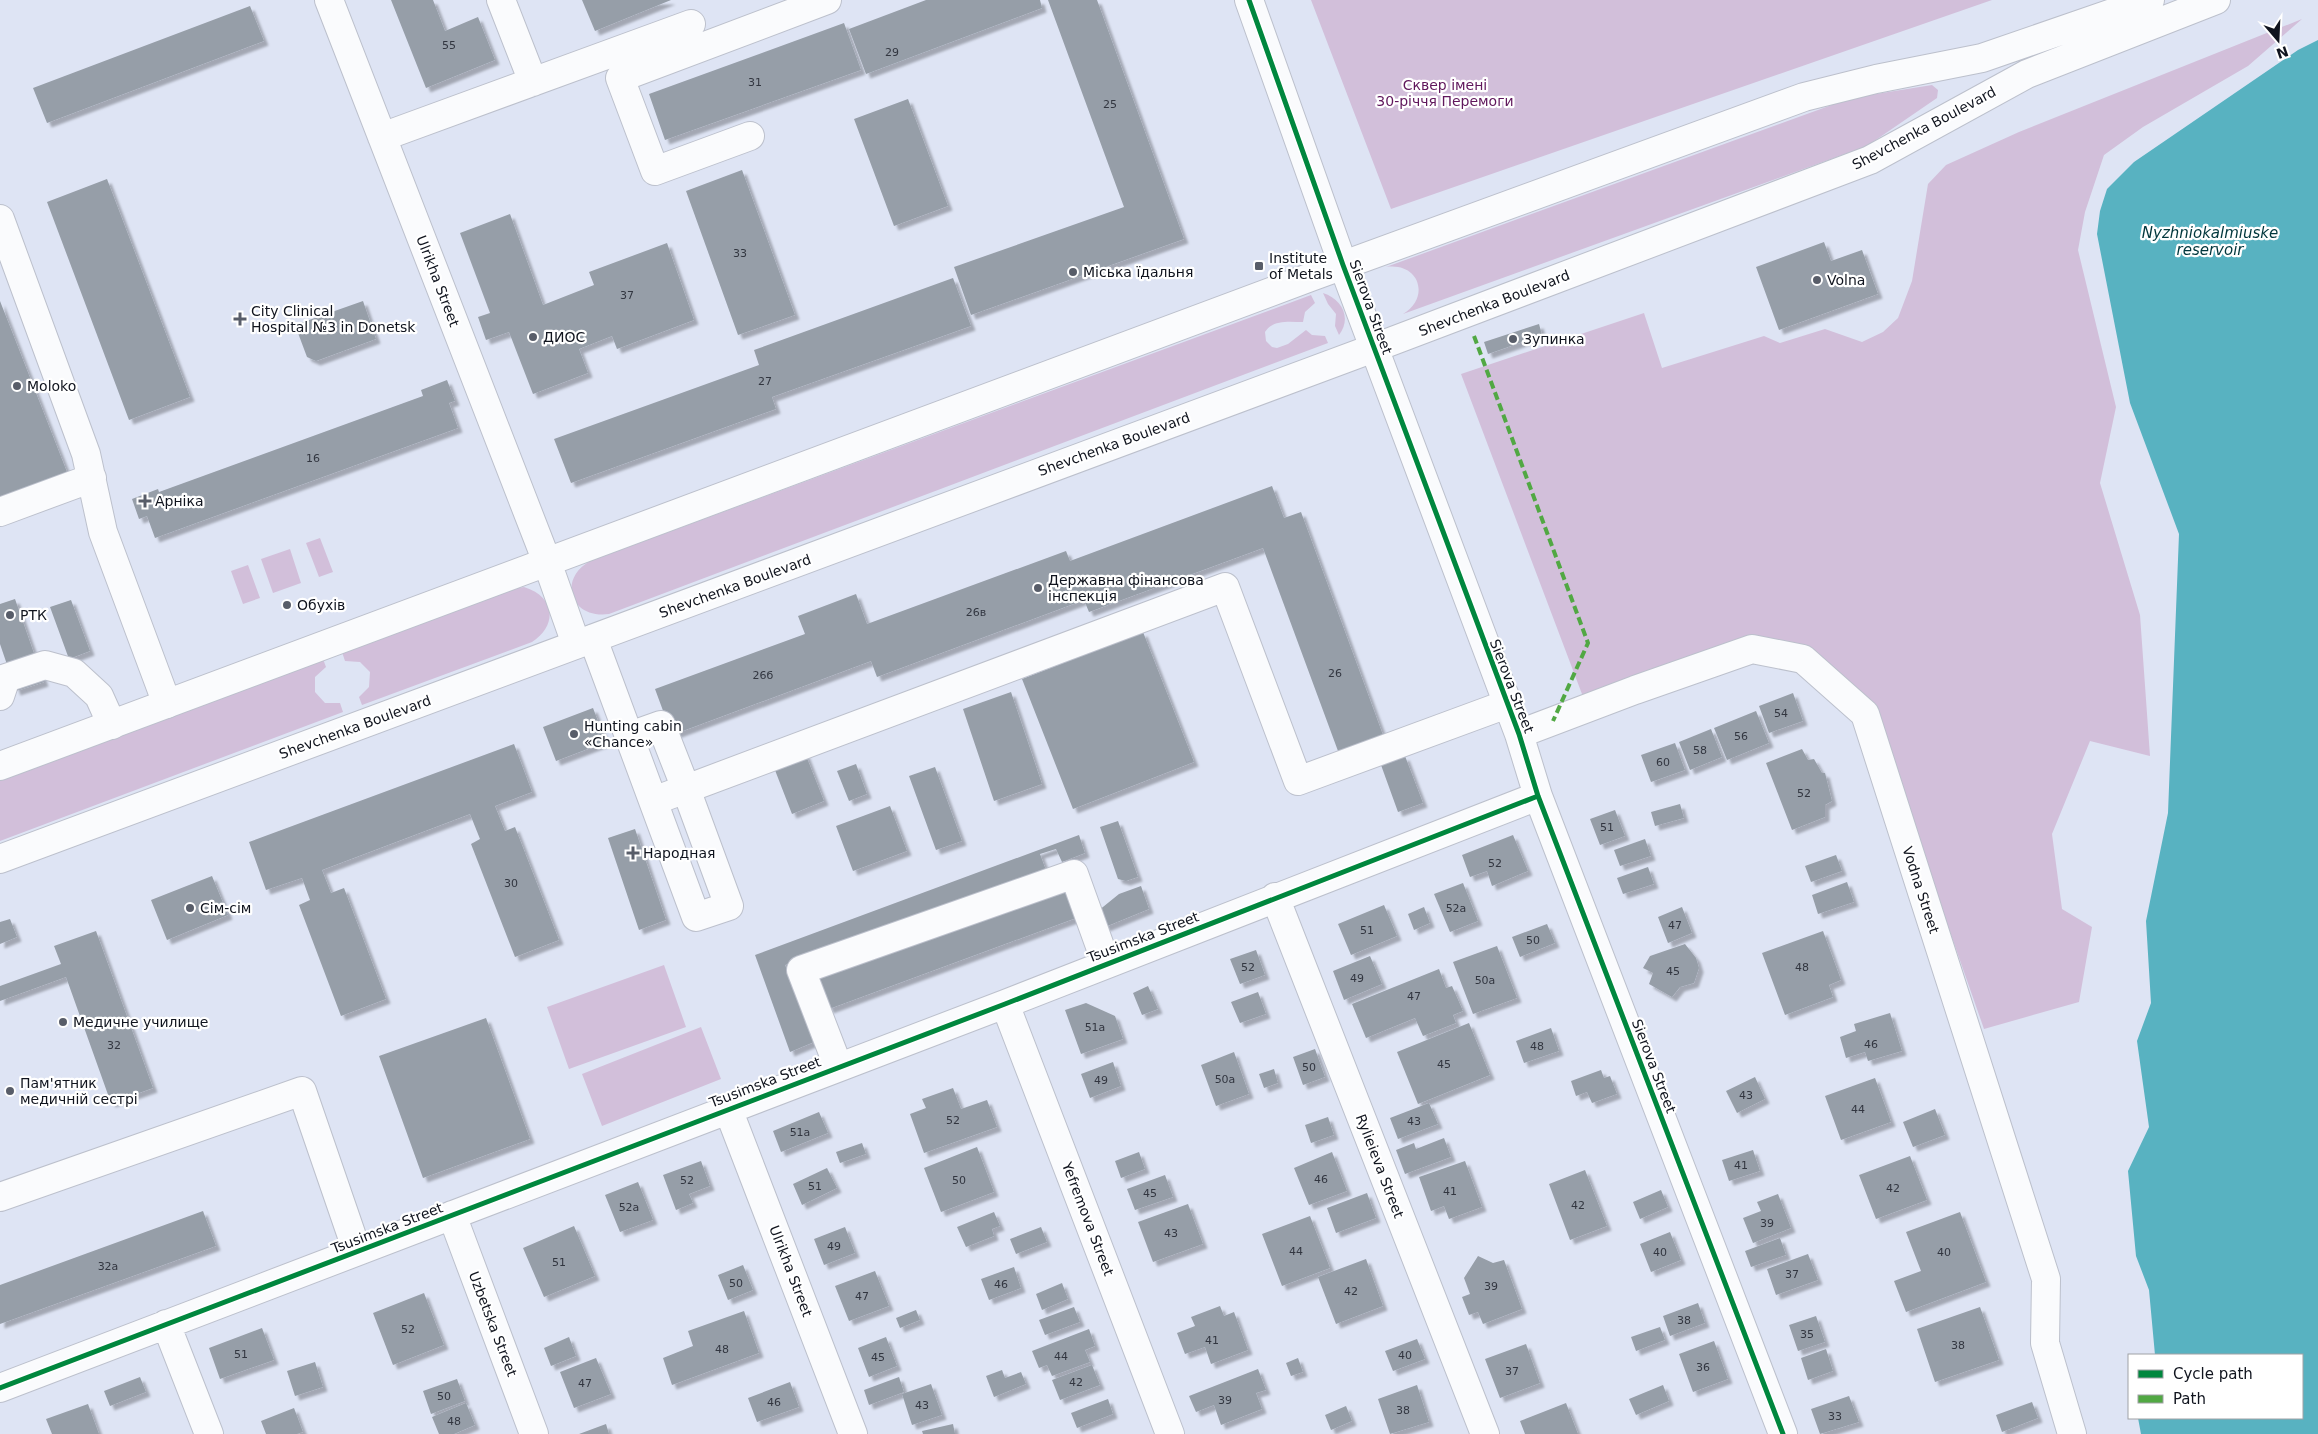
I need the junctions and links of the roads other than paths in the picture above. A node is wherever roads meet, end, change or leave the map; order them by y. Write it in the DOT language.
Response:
graph roads {
  1 [pos="329,0"];
  2 [pos="501,0"];
  3 [pos="827,0"];
  4 [pos="1249,0"];
  5 [pos="2150,0"];
  6 [pos="2216,0"];
  7 [pos="691,24"];
  8 [pos="533,82"];
  9 [pos="750,136"];
  10 [pos="382,137"];
  11 [pos="0,219"];
  12 [pos="1343,265"];
  13 [pos="10,277"];
  14 [pos="1374,348"];
  15 [pos="92,478"];
  16 [pos="0,512"];
  17 [pos="547,562"];
  18 [pos="585,641"];
  19 [pos="0,696"];
  20 [pos="167,704"];
  21 [pos="1507,704"];
  22 [pos="112,725"];
  23 [pos="1518,734"];
  24 [pos="630,736"];
  25 [pos="0,766"];
  26 [pos="686,788"];
  27 [pos="1538,796"];
  28 [pos="653,802"];
  29 [pos="0,859"];
  30 [pos="1275,897"];
  31 [pos="1106,963"];
  32 [pos="1006,1004"];
  33 [pos="838,1066"];
  34 [pos="728,1109"];
  35 [pos="0,1197"];
  36 [pos="452,1215"];
  37 [pos="357,1251"];
  38 [pos="166,1324"];
  39 [pos="0,1388"];
  40 [pos="209,1434"];
  41 [pos="534,1434"];
  42 [pos="853,1434"];
  43 [pos="1170,1434"];
  44 [pos="1485,1434"];
  45 [pos="1783,1434"];
  46 [pos="2072,1434"];
  1 -- 10 [label="street, Ulrikha Street"];
  2 -- 8 [label="street"];
  3 -- 9 [label="street"];
  4 -- 12 [label="street, Sierova Street"];
  5 -- 12 [label="street"];
  6 -- 14 [label="street, Shevchenka Boulevard"];
  7 -- 8 [label="street"];
  8 -- 10 [label="street"];
  10 -- 17 [label="street, Ulrikha Street"];
  11 -- 13 [label="street"];
  12 -- 14 [label="street, Sierova Street"];
  12 -- 17 [label="street"];
  13 -- 15 [label="street"];
  14 -- 18 [label="street, Shevchenka Boulevard"];
  14 -- 21 [label="street, Sierova Street"];
  15 -- 16 [label="street"];
  15 -- 20 [label="street"];
  17 -- 18 [label="street, Ulrikha Street"];
  17 -- 20 [label="street"];
  18 -- 24 [label="street, Ulrikha Street"];
  18 -- 29 [label="street, Shevchenka Boulevard"];
  19 -- 22 [label="street"];
  20 -- 22 [label="street"];
  21 -- 23 [label="street, Sierova Street"];
  21 -- 26 [label="street"];
  22 -- 25 [label="street"];
  23 -- 27 [label="street, Sierova Street"];
  23 -- 46 [label="street, Vodna Street"];
  24 -- 26 [label="street"];
  24 -- 28 [label="street, Ulrikha Street"];
  26 -- 28 [label="street"];
  26 -- 28 [label="street, Ulrikha Street"];
  27 -- 30 [label="street, Tsusimska Street"];
  27 -- 45 [label="street, Sierova Street"];
  30 -- 31 [label="street, Tsusimska Street"];
  30 -- 44 [label="street, Rylieieva Street"];
  31 -- 32 [label="street, Tsusimska Street"];
  31 -- 33 [label="street"];
  32 -- 33 [label="street, Tsusimska Street"];
  32 -- 43 [label="street, Yefremova Street"];
  33 -- 34 [label="street, Tsusimska Street"];
  34 -- 36 [label="street, Tsusimska Street"];
  34 -- 42 [label="street, Ulrikha Street"];
  35 -- 37 [label="street"];
  36 -- 37 [label="street, Tsusimska Street"];
  36 -- 41 [label="street, Uzbetska Street"];
  37 -- 38 [label="street, Tsusimska Street"];
  38 -- 39 [label="street, Tsusimska Street"];
  38 -- 40 [label="street"];
}
